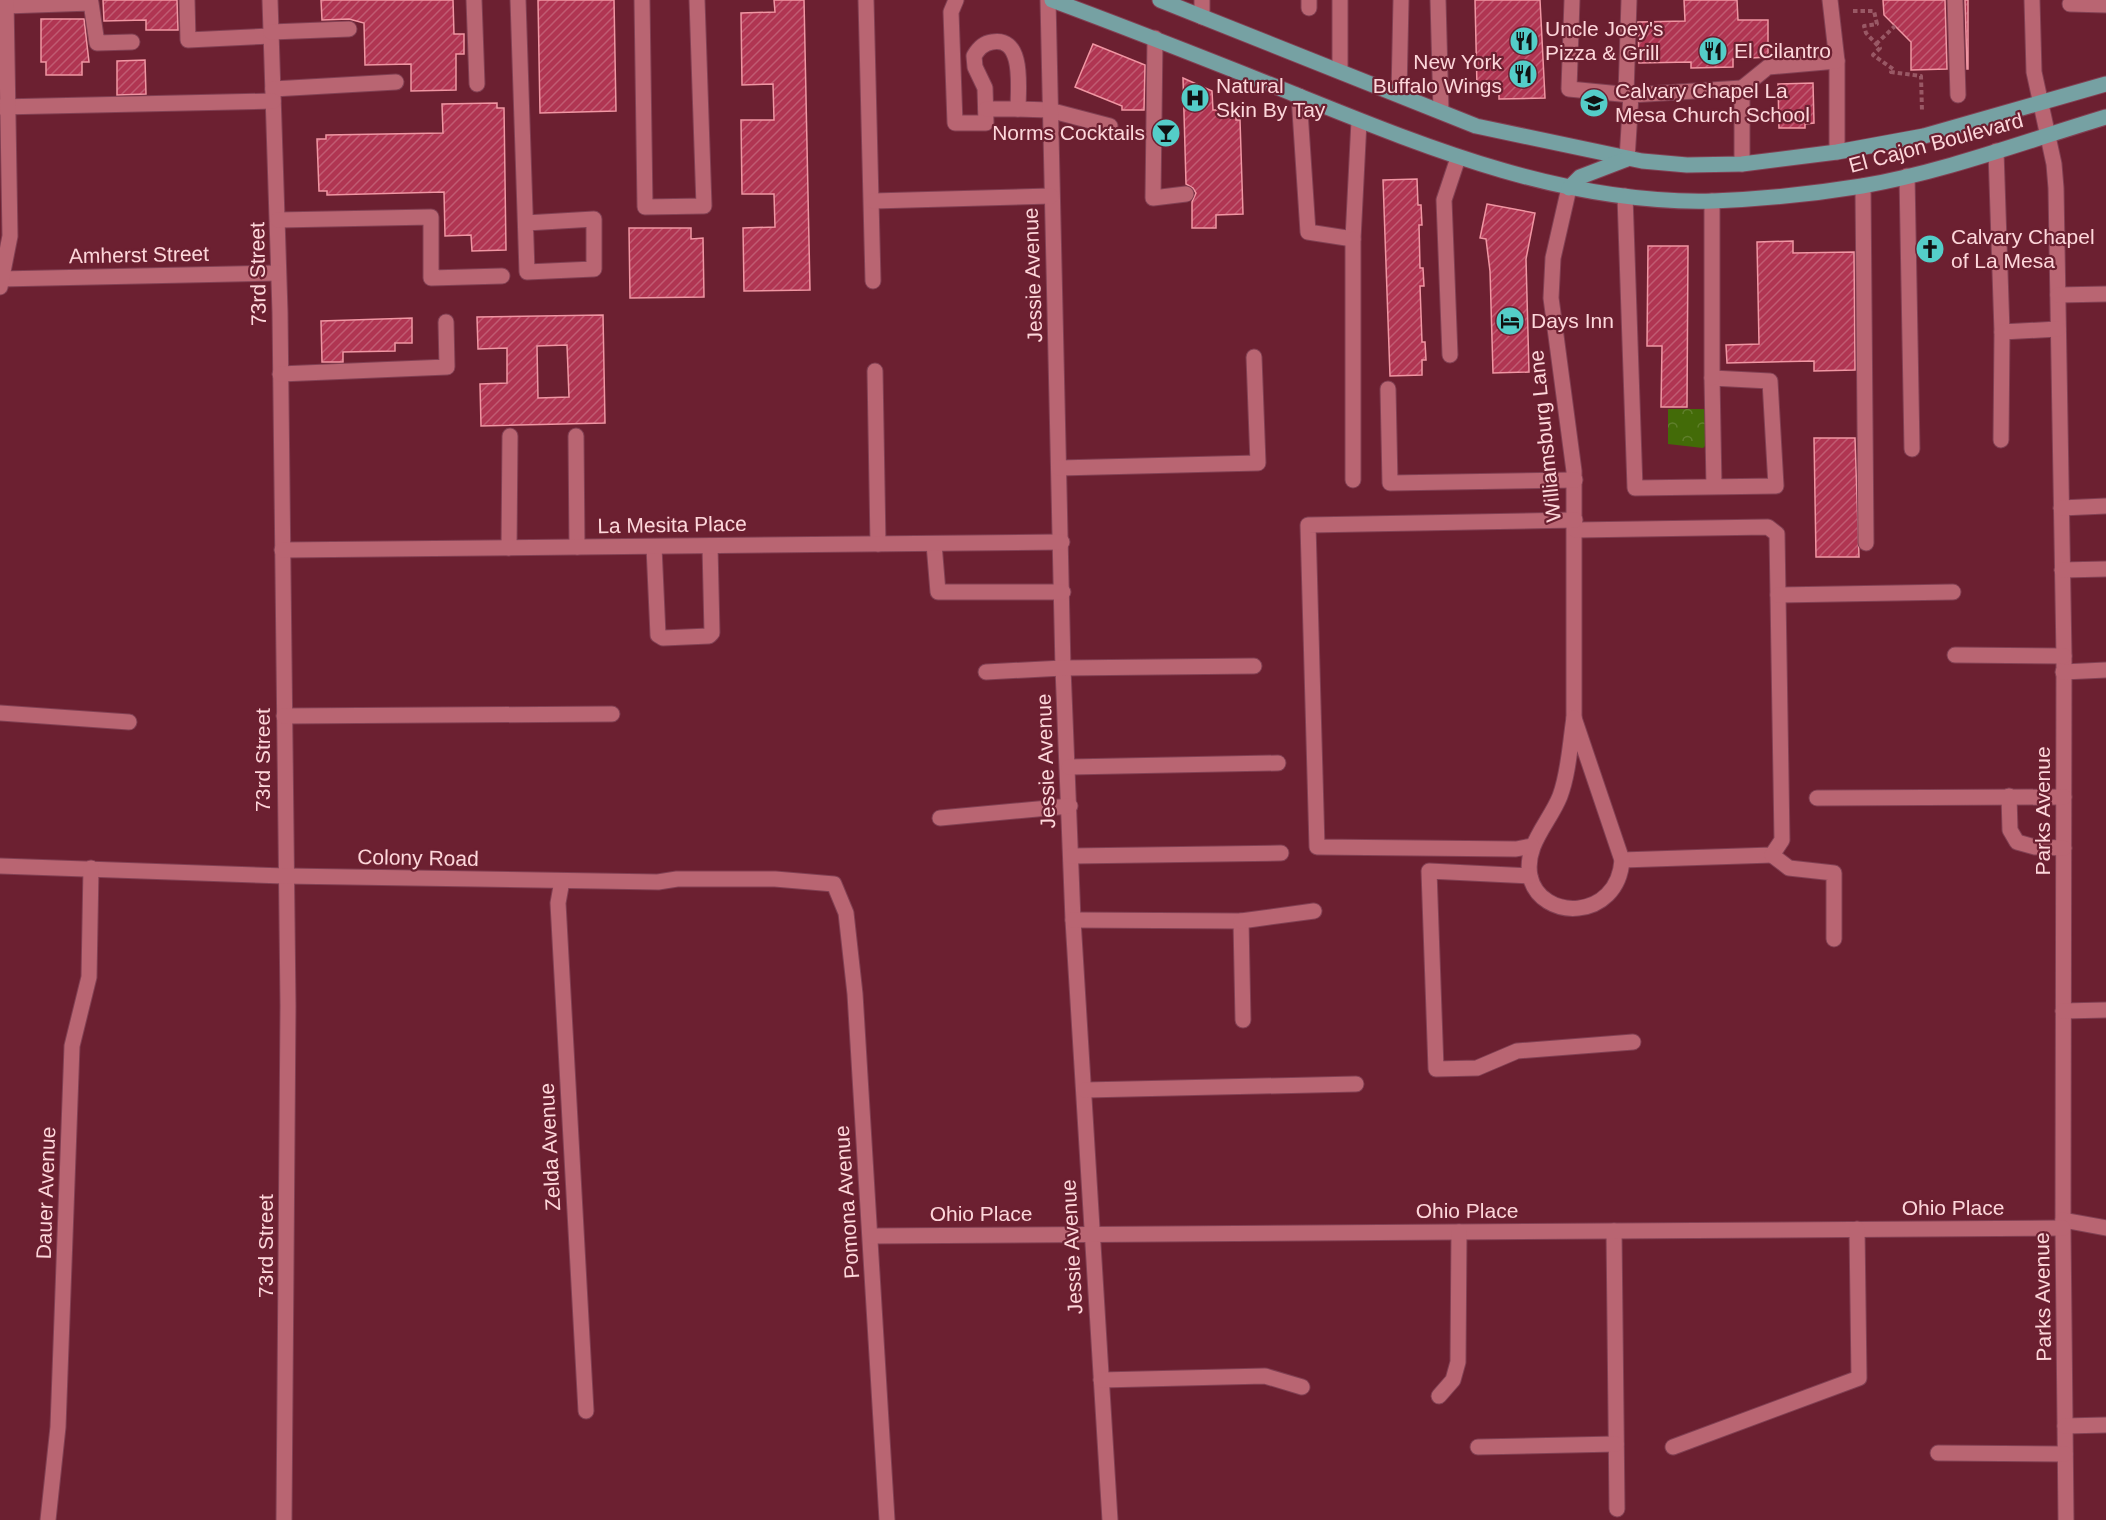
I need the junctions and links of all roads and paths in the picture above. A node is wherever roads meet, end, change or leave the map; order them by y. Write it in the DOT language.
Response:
graph roads {
  1 [pos="187,0"];
  2 [pos="270,0"];
  3 [pos="474,0"];
  4 [pos="518,0"];
  5 [pos="642,0"];
  6 [pos="697,0"];
  7 [pos="866,0"];
  8 [pos="956,0"];
  9 [pos="1050,0"];
  10 [pos="1160,0"];
  11 [pos="1202,0"];
  12 [pos="1340,0"];
  13 [pos="1401,0"];
  14 [pos="1438,0"];
  15 [pos="1572,0"];
  16 [pos="1629,0"];
  17 [pos="1830,0"];
  18 [pos="1954,0"];
  19 [pos="2032,0"];
  20 [pos="6,3"];
  21 [pos="2070,4"];
  22 [pos="2106,5"];
  23 [pos="1853,10"];
  24 [pos="1202,17"];
  25 [pos="1895,26"];
  26 [pos="349,29"];
  27 [pos="271,34"];
  28 [pos="1155,38"];
  29 [pos="132,42"];
  30 [pos="1876,44"];
  31 [pos="4,49"];
  32 [pos="1837,61"];
  33 [pos="1340,70"];
  34 [pos="396,82"];
  35 [pos="477,84"];
  36 [pos="2106,84"];
  37 [pos="1742,88"];
  38 [pos="1399,94"];
  39 [pos="1629,94"];
  40 [pos="273,95"];
  41 [pos="1958,95"];
  42 [pos="1299,96"];
  43 [pos="2040,104"];
  44 [pos="5,107"];
  45 [pos="986,109"];
  46 [pos="1018,109"];
  47 [pos="1049,110"];
  48 [pos="1441,111"];
  49 [pos="1922,112"];
  50 [pos="2106,117"];
  51 [pos="1359,121"];
  52 [pos="1110,126"];
  53 [pos="2048,135"];
  54 [pos="1996,151"];
  55 [pos="1837,152"];
  56 [pos="1458,158"];
  57 [pos="1627,159"];
  58 [pos="1742,164"];
  59 [pos="1907,176"];
  60 [pos="1863,186"];
  61 [pos="1569,188"];
  62 [pos="1186,194"];
  63 [pos="1052,196"];
  64 [pos="1625,196"];
  65 [pos="873,201"];
  66 [pos="1712,201"];
  67 [pos="278,220"];
  68 [pos="526,223"];
  69 [pos="1353,239"];
  70 [pos="278,273"];
  71 [pos="502,276"];
  72 [pos="1,281"];
  73 [pos="873,281"];
  74 [pos="2106,294"];
  75 [pos="2058,295"];
  76 [pos="446,322"];
  77 [pos="2058,329"];
  78 [pos="2002,332"];
  79 [pos="1450,355"];
  80 [pos="1254,357"];
  81 [pos="875,371"];
  82 [pos="280,374"];
  83 [pos="1712,378"];
  84 [pos="1388,389"];
  85 [pos="510,435"];
  86 [pos="576,435"];
  87 [pos="2001,440"];
  88 [pos="1912,449"];
  89 [pos="1059,468"];
  90 [pos="1353,480"];
  91 [pos="1575,480"];
  92 [pos="1714,487"];
  93 [pos="2106,506"];
  94 [pos="2061,508"];
  95 [pos="1576,525"];
  96 [pos="1062,542"];
  97 [pos="1866,543"];
  98 [pos="878,544"];
  99 [pos="934,544"];
  100 [pos="710,546"];
  101 [pos="576,547"];
  102 [pos="654,547"];
  103 [pos="508,548"];
  104 [pos="282,550"];
  105 [pos="2106,569"];
  106 [pos="2062,570"];
  107 [pos="1063,592"];
  108 [pos="1953,592"];
  109 [pos="1778,595"];
  110 [pos="1955,655"];
  111 [pos="2064,656"];
  112 [pos="1254,666"];
  113 [pos="1064,668"];
  114 [pos="2106,670"];
  115 [pos="986,672"];
  116 [pos="2063,672"];
  117 [pos="0,713"];
  118 [pos="612,714"];
  119 [pos="284,716"];
  120 [pos="1574,718"];
  121 [pos="129,722"];
  122 [pos="1278,763"];
  123 [pos="1069,766"];
  124 [pos="2009,796"];
  125 [pos="2064,796"];
  126 [pos="1817,798"];
  127 [pos="1070,806"];
  128 [pos="940,818"];
  129 [pos="1532,846"];
  130 [pos="2064,848"];
  131 [pos="1281,853"];
  132 [pos="1772,855"];
  133 [pos="1071,856"];
  134 [pos="1622,860"];
  135 [pos="0,867"];
  136 [pos="91,868"];
  137 [pos="285,876"];
  138 [pos="1530,876"];
  139 [pos="562,881"];
  140 [pos="834,884"];
  141 [pos="1314,911"];
  142 [pos="1073,920"];
  143 [pos="1241,921"];
  144 [pos="1834,939"];
  145 [pos="2106,1010"];
  146 [pos="2063,1011"];
  147 [pos="1243,1020"];
  148 [pos="1633,1042"];
  149 [pos="1356,1084"];
  150 [pos="1085,1090"];
  151 [pos="2063,1224"];
  152 [pos="2106,1228"];
  153 [pos="1857,1229"];
  154 [pos="1614,1231"];
  155 [pos="1459,1232"];
  156 [pos="1092,1234"];
  157 [pos="871,1236"];
  158 [pos="1101,1380"];
  159 [pos="1302,1387"];
  160 [pos="1439,1396"];
  161 [pos="586,1411"];
  162 [pos="2106,1425"];
  163 [pos="2065,1426"];
  164 [pos="1616,1444"];
  165 [pos="1478,1447"];
  166 [pos="1673,1447"];
  167 [pos="1938,1453"];
  168 [pos="2065,1454"];
  169 [pos="1617,1509"];
  170 [pos="48,1520"];
  171 [pos="284,1520"];
  172 [pos="887,1520"];
  173 [pos="1110,1520"];
  174 [pos="2066,1520"];
  1 -- 27 [label="street"];
  2 -- 27 [label="street, 73rd Street"];
  3 -- 35 [label="street"];
  4 -- 68 [label="street"];
  5 -- 6 [label="street"];
  7 -- 65 [label="street"];
  8 -- 45 [label="street"];
  9 -- 28 [label="main road, El Cajon Boulevard"];
  9 -- 47 [label="street, Jessie Avenue"];
  10 -- 24 [label="main road, El Cajon Boulevard"];
  11 -- 24 [label="street"];
  12 -- 33 [label="street"];
  13 -- 38 [label="street"];
  14 -- 48 [label="street"];
  15 -- 39 [label="street"];
  16 -- 39 [label="street"];
  17 -- 32 [label="street"];
  18 -- 41 [label="street"];
  19 -- 43 [label="street, Parks Avenue"];
  20 -- 29 [label="street"];
  20 -- 31 [label="street"];
  21 -- 22 [label="street"];
  23 -- 30 [label="path"];
  24 -- 33 [label="main road, El Cajon Boulevard"];
  25 -- 30 [label="path"];
  26 -- 27 [label="street"];
  27 -- 40 [label="street, 73rd Street"];
  28 -- 42 [label="main road, El Cajon Boulevard"];
  28 -- 62 [label="street"];
  30 -- 49 [label="path"];
  31 -- 44 [label="street"];
  32 -- 37 [label="street"];
  32 -- 55 [label="street"];
  33 -- 38 [label="main road, El Cajon Boulevard"];
  34 -- 40 [label="street"];
  36 -- 43 [label="main road, El Cajon Boulevard"];
  37 -- 39 [label="street"];
  37 -- 58 [label="street"];
  38 -- 48 [label="main road, El Cajon Boulevard"];
  39 -- 57 [label="street"];
  40 -- 44 [label="street"];
  40 -- 67 [label="street, 73rd Street"];
  42 -- 51 [label="main road, El Cajon Boulevard"];
  42 -- 69 [label="street"];
  43 -- 53 [label="street, Parks Avenue"];
  43 -- 55 [label="main road, El Cajon Boulevard"];
  44 -- 72 [label="street"];
  45 -- 46 [label="street"];
  45 -- 46 [label="street"];
  46 -- 47 [label="street"];
  47 -- 52 [label="street"];
  47 -- 63 [label="street, Jessie Avenue"];
  48 -- 57 [label="main road, El Cajon Boulevard"];
  50 -- 53 [label="main road, El Cajon Boulevard"];
  51 -- 56 [label="main road, El Cajon Boulevard"];
  51 -- 69 [label="street"];
  53 -- 54 [label="main road, El Cajon Boulevard"];
  53 -- 75 [label="street, Parks Avenue"];
  54 -- 59 [label="main road, El Cajon Boulevard"];
  54 -- 78 [label="street"];
  55 -- 58 [label="main road, El Cajon Boulevard"];
  56 -- 61 [label="main road, El Cajon Boulevard"];
  56 -- 79 [label="street"];
  57 -- 58 [label="main road, El Cajon Boulevard"];
  57 -- 61 [label="main road"];
  59 -- 60 [label="main road, El Cajon Boulevard"];
  59 -- 88 [label="street"];
  60 -- 66 [label="main road, El Cajon Boulevard"];
  60 -- 97 [label="street"];
  61 -- 64 [label="main road, El Cajon Boulevard"];
  61 -- 91 [label="street, Williamsburg Lane"];
  63 -- 65 [label="street"];
  63 -- 89 [label="street, Jessie Avenue"];
  64 -- 66 [label="main road, El Cajon Boulevard"];
  64 -- 92 [label="street"];
  65 -- 73 [label="street"];
  66 -- 83 [label="street"];
  67 -- 70 [label="street, 73rd Street"];
  67 -- 71 [label="street"];
  68 -- 68 [label="street"];
  69 -- 90 [label="street"];
  70 -- 72 [label="street, Amherst Street"];
  70 -- 82 [label="street, 73rd Street"];
  74 -- 75 [label="street"];
  75 -- 77 [label="street, Parks Avenue"];
  76 -- 82 [label="street"];
  77 -- 78 [label="street"];
  77 -- 94 [label="street, Parks Avenue"];
  78 -- 87 [label="street"];
  80 -- 89 [label="street"];
  81 -- 98 [label="street"];
  82 -- 104 [label="street, 73rd Street"];
  83 -- 92 [label="street"];
  83 -- 92 [label="street"];
  84 -- 91 [label="street"];
  85 -- 103 [label="street"];
  86 -- 101 [label="street"];
  89 -- 96 [label="street, Jessie Avenue"];
  91 -- 95 [label="street, Williamsburg Lane"];
  93 -- 94 [label="street"];
  94 -- 106 [label="street, Parks Avenue"];
  95 -- 109 [label="street"];
  95 -- 120 [label="street, Williamsburg Lane"];
  95 -- 129 [label="street"];
  96 -- 99 [label="street, La Mesita Place"];
  96 -- 107 [label="street, Jessie Avenue"];
  98 -- 99 [label="street, La Mesita Place"];
  98 -- 100 [label="street, La Mesita Place"];
  99 -- 107 [label="street"];
  100 -- 102 [label="street, La Mesita Place"];
  100 -- 102 [label="street"];
  101 -- 102 [label="street, La Mesita Place"];
  101 -- 103 [label="street, La Mesita Place"];
  103 -- 104 [label="street, La Mesita Place"];
  104 -- 119 [label="street, 73rd Street"];
  105 -- 106 [label="street"];
  106 -- 111 [label="street, Parks Avenue"];
  107 -- 113 [label="street, Jessie Avenue"];
  108 -- 109 [label="street"];
  109 -- 132 [label="street"];
  110 -- 111 [label="street"];
  111 -- 116 [label="street, Parks Avenue"];
  112 -- 113 [label="street"];
  113 -- 115 [label="street"];
  113 -- 123 [label="street, Jessie Avenue"];
  114 -- 116 [label="street"];
  116 -- 125 [label="street, Parks Avenue"];
  117 -- 121 [label="street"];
  118 -- 119 [label="street"];
  119 -- 137 [label="street, 73rd Street"];
  120 -- 129 [label="street, Williamsburg Lane"];
  120 -- 134 [label="street, Williamsburg Lane"];
  122 -- 123 [label="street"];
  123 -- 127 [label="street, Jessie Avenue"];
  124 -- 125 [label="street"];
  124 -- 126 [label="street"];
  124 -- 130 [label="street"];
  125 -- 130 [label="street, Parks Avenue"];
  127 -- 128 [label="street"];
  127 -- 133 [label="street, Jessie Avenue"];
  129 -- 138 [label="street, Williamsburg Lane"];
  130 -- 146 [label="street, Parks Avenue"];
  131 -- 133 [label="street"];
  132 -- 134 [label="street"];
  132 -- 144 [label="street"];
  133 -- 142 [label="street, Jessie Avenue"];
  134 -- 138 [label="street"];
  135 -- 136 [label="street, Colony Road"];
  136 -- 137 [label="street, Colony Road"];
  136 -- 170 [label="street, Dauer Avenue"];
  137 -- 139 [label="street, Colony Road"];
  137 -- 171 [label="street, 73rd Street"];
  138 -- 148 [label="street"];
  139 -- 140 [label="street, Colony Road"];
  139 -- 161 [label="street, Zelda Avenue"];
  140 -- 157 [label="street, Pomona Avenue"];
  141 -- 143 [label="street"];
  142 -- 143 [label="street"];
  142 -- 150 [label="street, Jessie Avenue"];
  143 -- 147 [label="street"];
  145 -- 146 [label="street"];
  146 -- 151 [label="street, Parks Avenue"];
  149 -- 150 [label="street"];
  150 -- 156 [label="street, Jessie Avenue"];
  151 -- 152 [label="street, Ohio Place"];
  151 -- 153 [label="street, Ohio Place"];
  151 -- 163 [label="street, Parks Avenue"];
  153 -- 154 [label="street, Ohio Place"];
  153 -- 166 [label="street"];
  154 -- 155 [label="street, Ohio Place"];
  154 -- 164 [label="street"];
  155 -- 156 [label="street, Ohio Place"];
  155 -- 160 [label="street"];
  156 -- 157 [label="street, Ohio Place"];
  156 -- 158 [label="street, Jessie Avenue"];
  157 -- 172 [label="street, Pomona Avenue"];
  158 -- 159 [label="street"];
  158 -- 173 [label="street, Jessie Avenue"];
  162 -- 163 [label="street"];
  163 -- 168 [label="street, Parks Avenue"];
  164 -- 165 [label="street"];
  164 -- 169 [label="street"];
  167 -- 168 [label="street"];
  168 -- 174 [label="street, Parks Avenue"];
}
